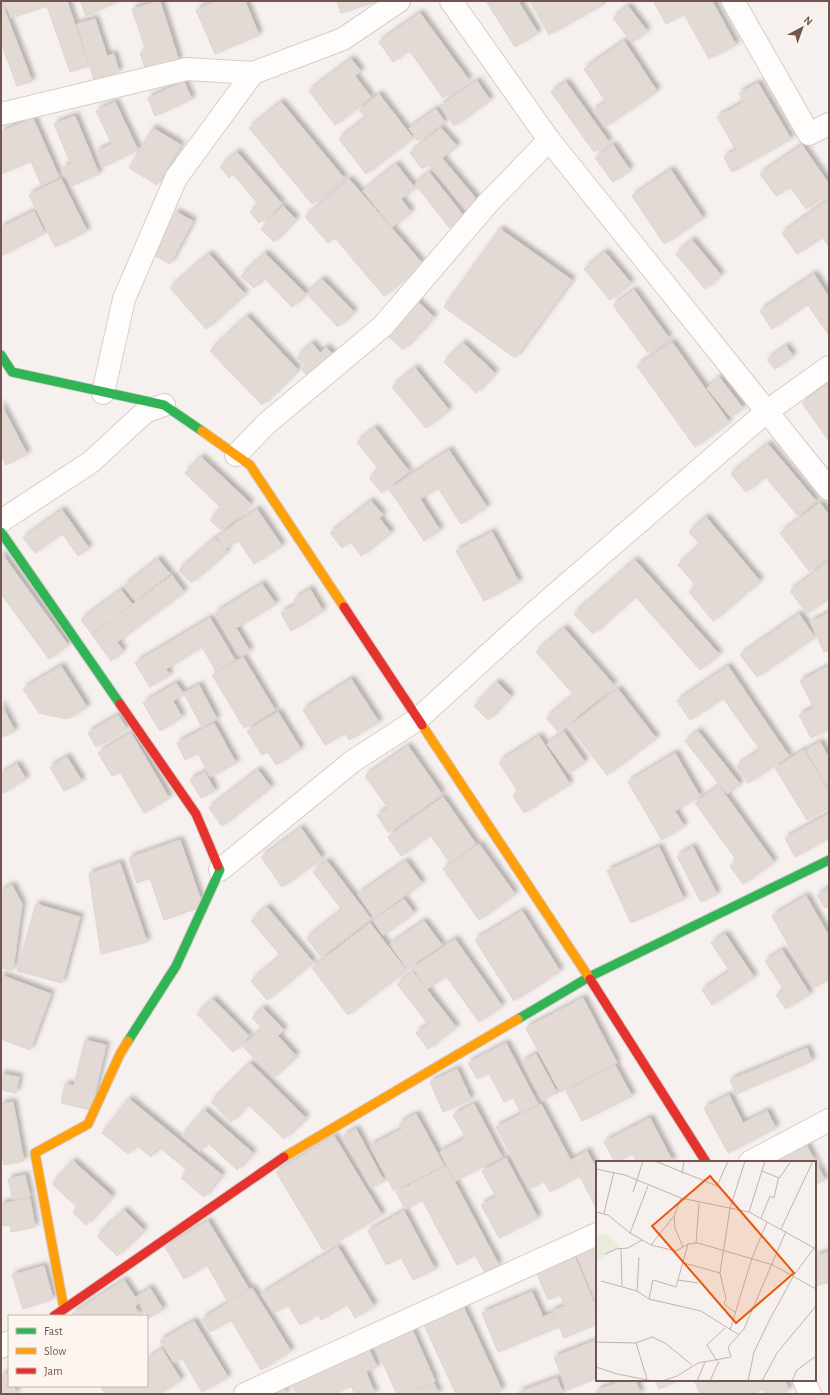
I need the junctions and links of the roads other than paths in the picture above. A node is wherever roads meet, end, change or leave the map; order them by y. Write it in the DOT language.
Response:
graph roads {
  1 [pos="399,1"];
  2 [pos="450,1"];
  3 [pos="733,1"];
  4 [pos="253,73"];
  5 [pos="1,114"];
  6 [pos="829,124"];
  7 [pos="549,140"];
  8 [pos="1,355"];
  9 [pos="829,367"];
  10 [pos="103,393"];
  11 [pos="164,405"];
  12 [pos="766,412"];
  13 [pos="236,455"];
  14 [pos="829,489"];
  15 [pos="1,521"];
  16 [pos="1,532"];
  17 [pos="418,719"];
  18 [pos="829,860"];
  19 [pos="220,870"];
  20 [pos="589,977"];
  21 [pos="829,1120"];
  22 [pos="705,1161"];
  23 [pos="752,1161"];
  24 [pos="596,1234"];
  25 [pos="64,1309"];
  26 [pos="55,1315"];
  27 [pos="804,1381"];
  28 [pos="245,1394"];
  29 [pos="810,1394"];
  1 -- 4 [label="street"];
  2 -- 7 [label="street"];
  3 -- 6 [label="street"];
  4 -- 5 [label="street"];
  4 -- 10 [label="street"];
  7 -- 12 [label="street"];
  7 -- 13 [label="street"];
  8 -- 10 [label="street"];
  9 -- 12 [label="street"];
  10 -- 11 [label="street"];
  11 -- 13 [label="street"];
  11 -- 15 [label="street"];
  12 -- 14 [label="street"];
  12 -- 17 [label="street"];
  13 -- 17 [label="street"];
  16 -- 19 [label="street"];
  17 -- 19 [label="street"];
  17 -- 20 [label="street"];
  18 -- 20 [label="street"];
  19 -- 25 [label="street"];
  20 -- 22 [label="street"];
  20 -- 25 [label="street"];
  21 -- 23 [label="street"];
  24 -- 28 [label="street"];
  25 -- 26 [label="street"];
  27 -- 29 [label="street"];
}
